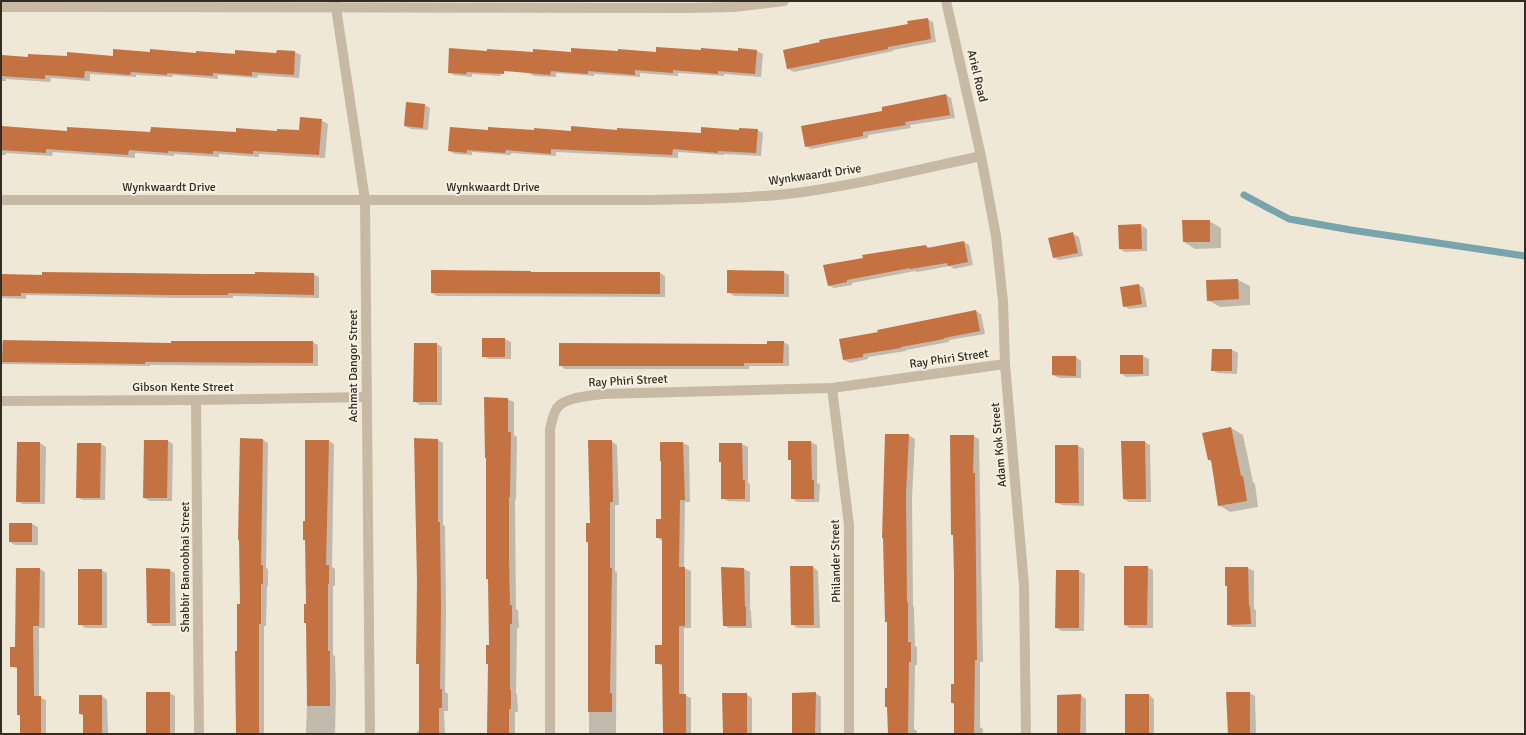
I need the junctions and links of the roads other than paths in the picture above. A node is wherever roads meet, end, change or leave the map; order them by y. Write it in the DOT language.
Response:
graph roads {
  1 [pos="784,1"];
  2 [pos="946,1"];
  3 [pos="13,4"];
  4 [pos="335,4"];
  5 [pos="635,4"];
  6 [pos="1,7"];
  7 [pos="981,156"];
  8 [pos="1,200"];
  9 [pos="365,200"];
  10 [pos="1005,364"];
  11 [pos="832,388"];
  12 [pos="366,397"];
  13 [pos="1,400"];
  14 [pos="196,400"];
  15 [pos="199,734"];
  16 [pos="370,734"];
  17 [pos="550,734"];
  18 [pos="849,734"];
  19 [pos="1026,734"];
  1 -- 5 [label="street"];
  2 -- 7 [label="street, Ariel Road"];
  3 -- 4 [label="street"];
  3 -- 6 [label="street"];
  4 -- 5 [label="street"];
  4 -- 9 [label="street, Achmat Dangor Street"];
  7 -- 9 [label="street, Wynkwaardt Drive"];
  7 -- 10 [label="street, Adam Kok Street"];
  8 -- 9 [label="street, Wynkwaardt Drive"];
  9 -- 12 [label="street, Achmat Dangor Street"];
  10 -- 11 [label="street, Ray Phiri Street"];
  10 -- 19 [label="street, Adam Kok Street"];
  11 -- 17 [label="street, Ray Phiri Street"];
  11 -- 18 [label="street, Philander Street"];
  12 -- 14 [label="street, Gibson Kente Street"];
  12 -- 16 [label="street, Achmat Dangor Street"];
  13 -- 14 [label="street, Gibson Kente Street"];
  14 -- 15 [label="street, Shabbir Banoobhai Street"];
}
